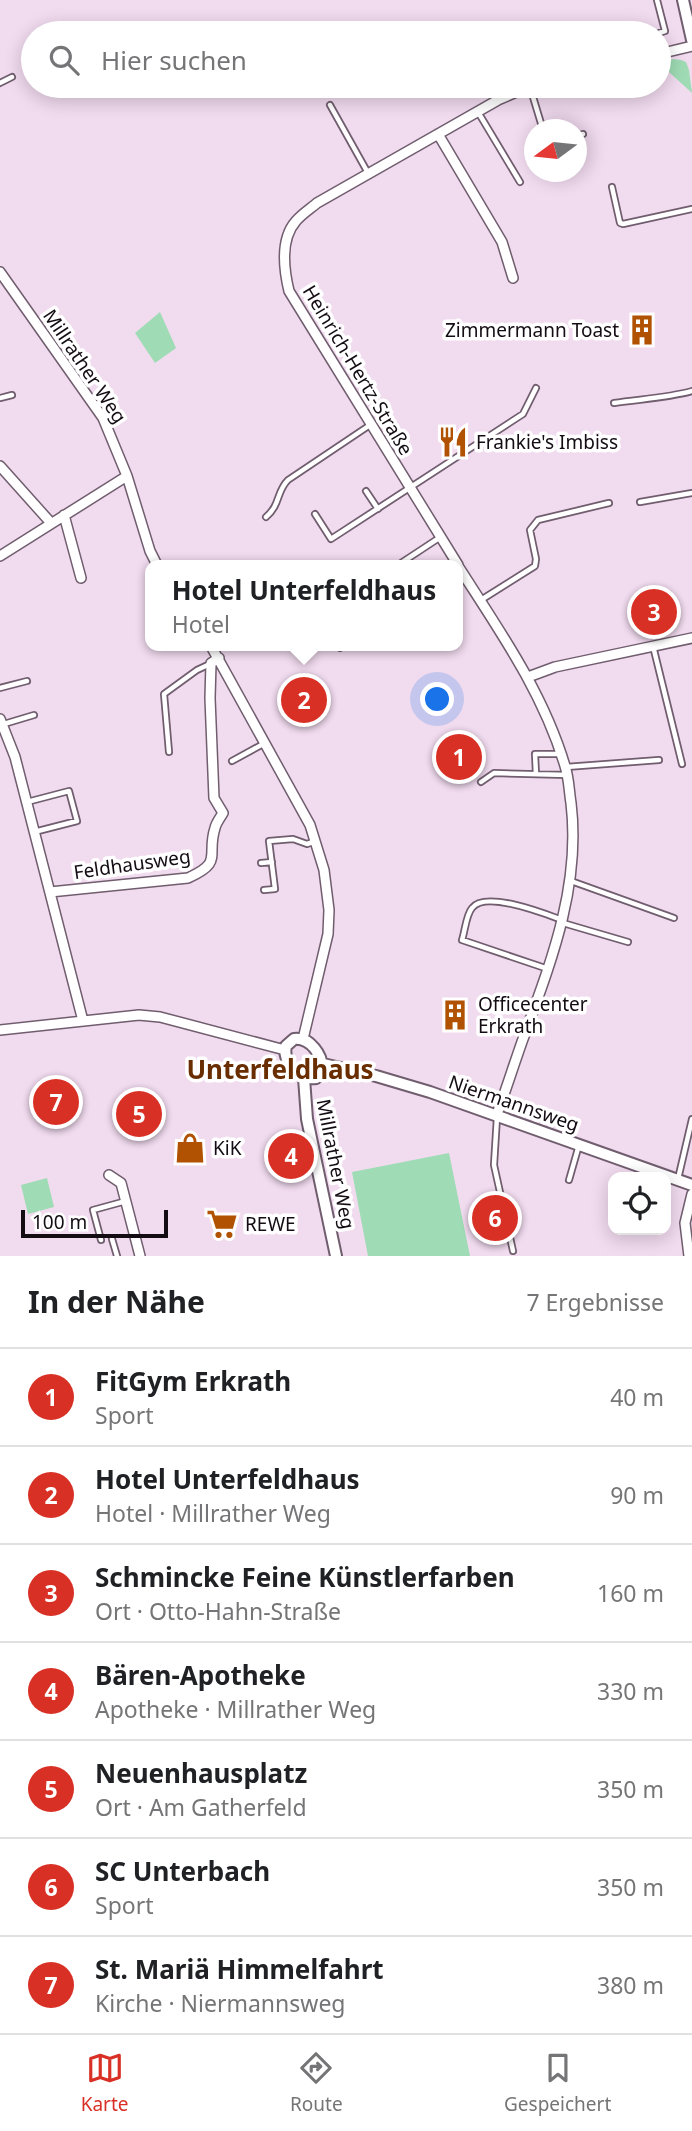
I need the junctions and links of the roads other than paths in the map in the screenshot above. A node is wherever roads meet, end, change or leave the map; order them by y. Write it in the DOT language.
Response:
graph roads {
  1 [pos="657,0"];
  2 [pos="684,0"];
  3 [pos="662,21"];
  4 [pos="692,40"];
  5 [pos="692,46"];
  6 [pos="671,51"];
  7 [pos="12,77"];
  8 [pos="0,83"];
  9 [pos="506,98"];
  10 [pos="534,98"];
  11 [pos="330,105"];
  12 [pos="478,112"];
  13 [pos="540,119"];
  14 [pos="439,134"];
  15 [pos="368,174"];
  16 [pos="520,182"];
  17 [pos="612,187"];
  18 [pos="692,209"];
  19 [pos="0,272"];
  20 [pos="513,278"];
  21 [pos="536,388"];
  22 [pos="692,391"];
  23 [pos="12,395"];
  24 [pos="0,398"];
  25 [pos="614,403"];
  26 [pos="371,425"];
  27 [pos="0,466"];
  28 [pos="127,475"];
  29 [pos="410,489"];
  30 [pos="366,491"];
  31 [pos="692,493"];
  32 [pos="640,502"];
  33 [pos="609,503"];
  34 [pos="378,509"];
  35 [pos="315,514"];
  36 [pos="64,515"];
  37 [pos="266,517"];
  38 [pos="51,523"];
  39 [pos="440,537"];
  40 [pos="0,556"];
  41 [pos="154,560"];
  42 [pos="406,560"];
  43 [pos="455,560"];
  44 [pos="463,573"];
  45 [pos="81,579"];
  46 [pos="480,601"];
  47 [pos="692,638"];
  48 [pos="652,646"];
  49 [pos="212,651"];
  50 [pos="215,661"];
  51 [pos="528,677"];
  52 [pos="27,681"];
  53 [pos="0,688"];
  54 [pos="34,715"];
  55 [pos="1,722"];
  56 [pos="265,743"];
  57 [pos="169,752"];
  58 [pos="561,754"];
  59 [pos="659,760"];
  60 [pos="232,761"];
  61 [pos="682,764"];
  62 [pos="567,771"];
  63 [pos="536,774"];
  64 [pos="481,782"];
  65 [pos="27,803"];
  66 [pos="34,832"];
  67 [pos="316,841"];
  68 [pos="272,862"];
  69 [pos="261,863"];
  70 [pos="571,881"];
  71 [pos="264,890"];
  72 [pos="50,892"];
  73 [pos="674,918"];
  74 [pos="563,922"];
  75 [pos="628,942"];
  76 [pos="549,969"];
  77 [pos="83,1021"];
  78 [pos="0,1030"];
  79 [pos="303,1039"];
  80 [pos="285,1050"];
  81 [pos="323,1064"];
  82 [pos="304,1078"];
  83 [pos="497,1114"];
  84 [pos="692,1119"];
  85 [pos="579,1144"];
  86 [pos="109,1175"];
  87 [pos="678,1180"];
  88 [pos="569,1181"];
  89 [pos="692,1185"];
  90 [pos="692,1194"];
  91 [pos="126,1201"];
  92 [pos="113,1239"];
  93 [pos="101,1240"];
  94 [pos="513,1251"];
  95 [pos="117,1256"];
  96 [pos="141,1256"];
  97 [pos="336,1256"];
  98 [pos="689,1256"];
  1 -- 3 [label="lane"];
  2 -- 4 [label="street"];
  5 -- 6 [label="street"];
  7 -- 8 [label="lane"];
  9 -- 12 [label="street, Heinrich-Hertz-Straße"];
  10 -- 13 [label="lane"];
  11 -- 15 [label="lane"];
  12 -- 14 [label="street, Heinrich-Hertz-Straße"];
  12 -- 16 [label="lane"];
  14 -- 15 [label="street, Heinrich-Hertz-Straße"];
  14 -- 20 [label="street"];
  15 -- 26 [label="street, Heinrich-Hertz-Straße"];
  17 -- 18 [label="lane"];
  19 -- 28 [label="street, Millrather Weg"];
  21 -- 29 [label="lane"];
  22 -- 25 [label="lane"];
  23 -- 24 [label="lane"];
  26 -- 29 [label="street, Heinrich-Hertz-Straße"];
  26 -- 37 [label="lane"];
  27 -- 38 [label="street"];
  28 -- 36 [label="street"];
  28 -- 41 [label="street, Millrather Weg"];
  29 -- 34 [label="lane"];
  29 -- 39 [label="street, Heinrich-Hertz-Straße"];
  30 -- 34 [label="lane"];
  31 -- 32 [label="lane"];
  33 -- 46 [label="lane"];
  34 -- 35 [label="lane"];
  36 -- 38 [label="street"];
  36 -- 45 [label="street"];
  38 -- 40 [label="street"];
  39 -- 42 [label="lane"];
  39 -- 43 [label="street, Heinrich-Hertz-Straße"];
  44 -- 46 [label="street, Heinrich-Hertz-Straße"];
  46 -- 51 [label="street, Heinrich-Hertz-Straße"];
  47 -- 48 [label="street"];
  48 -- 51 [label="street"];
  48 -- 61 [label="lane"];
  49 -- 50 [label="street"];
  50 -- 56 [label="street"];
  50 -- 57 [label="lane"];
  50 -- 72 [label="street, Feldhausweg"];
  51 -- 58 [label="street, Heinrich-Hertz-Straße"];
  52 -- 53 [label="lane"];
  54 -- 55 [label="lane"];
  55 -- 65 [label="street"];
  56 -- 60 [label="lane"];
  56 -- 67 [label="street"];
  58 -- 62 [label="street, Heinrich-Hertz-Straße"];
  58 -- 63 [label="lane"];
  59 -- 62 [label="lane"];
  62 -- 63 [label="lane"];
  62 -- 70 [label="street, Heinrich-Hertz-Straße"];
  63 -- 64 [label="lane"];
  65 -- 66 [label="street"];
  65 -- 66 [label="lane"];
  66 -- 72 [label="street"];
  67 -- 68 [label="lane"];
  67 -- 79 [label="street"];
  68 -- 69 [label="lane"];
  68 -- 71 [label="lane"];
  70 -- 73 [label="lane"];
  70 -- 74 [label="street, Heinrich-Hertz-Straße"];
  72 -- 77 [label="street"];
  74 -- 75 [label="lane"];
  74 -- 76 [label="street, Heinrich-Hertz-Straße"];
  74 -- 76 [label="lane"];
  76 -- 83 [label="street, Heinrich-Hertz-Straße"];
  77 -- 78 [label="street"];
  77 -- 80 [label="street"];
  79 -- 80 [label="street"];
  79 -- 81 [label="street"];
  80 -- 82 [label="street"];
  81 -- 82 [label="street"];
  81 -- 83 [label="street, Niermannsweg"];
  82 -- 97 [label="street, Millrather Weg"];
  83 -- 85 [label="street, Niermannsweg"];
  83 -- 94 [label="lane"];
  84 -- 87 [label="lane"];
  85 -- 87 [label="street, Niermannsweg"];
  85 -- 88 [label="lane"];
  86 -- 91 [label="street"];
  87 -- 89 [label="street, Niermannsweg"];
  90 -- 98 [label="street"];
  91 -- 93 [label="lane"];
  91 -- 96 [label="street"];
  92 -- 95 [label="lane"];
}
